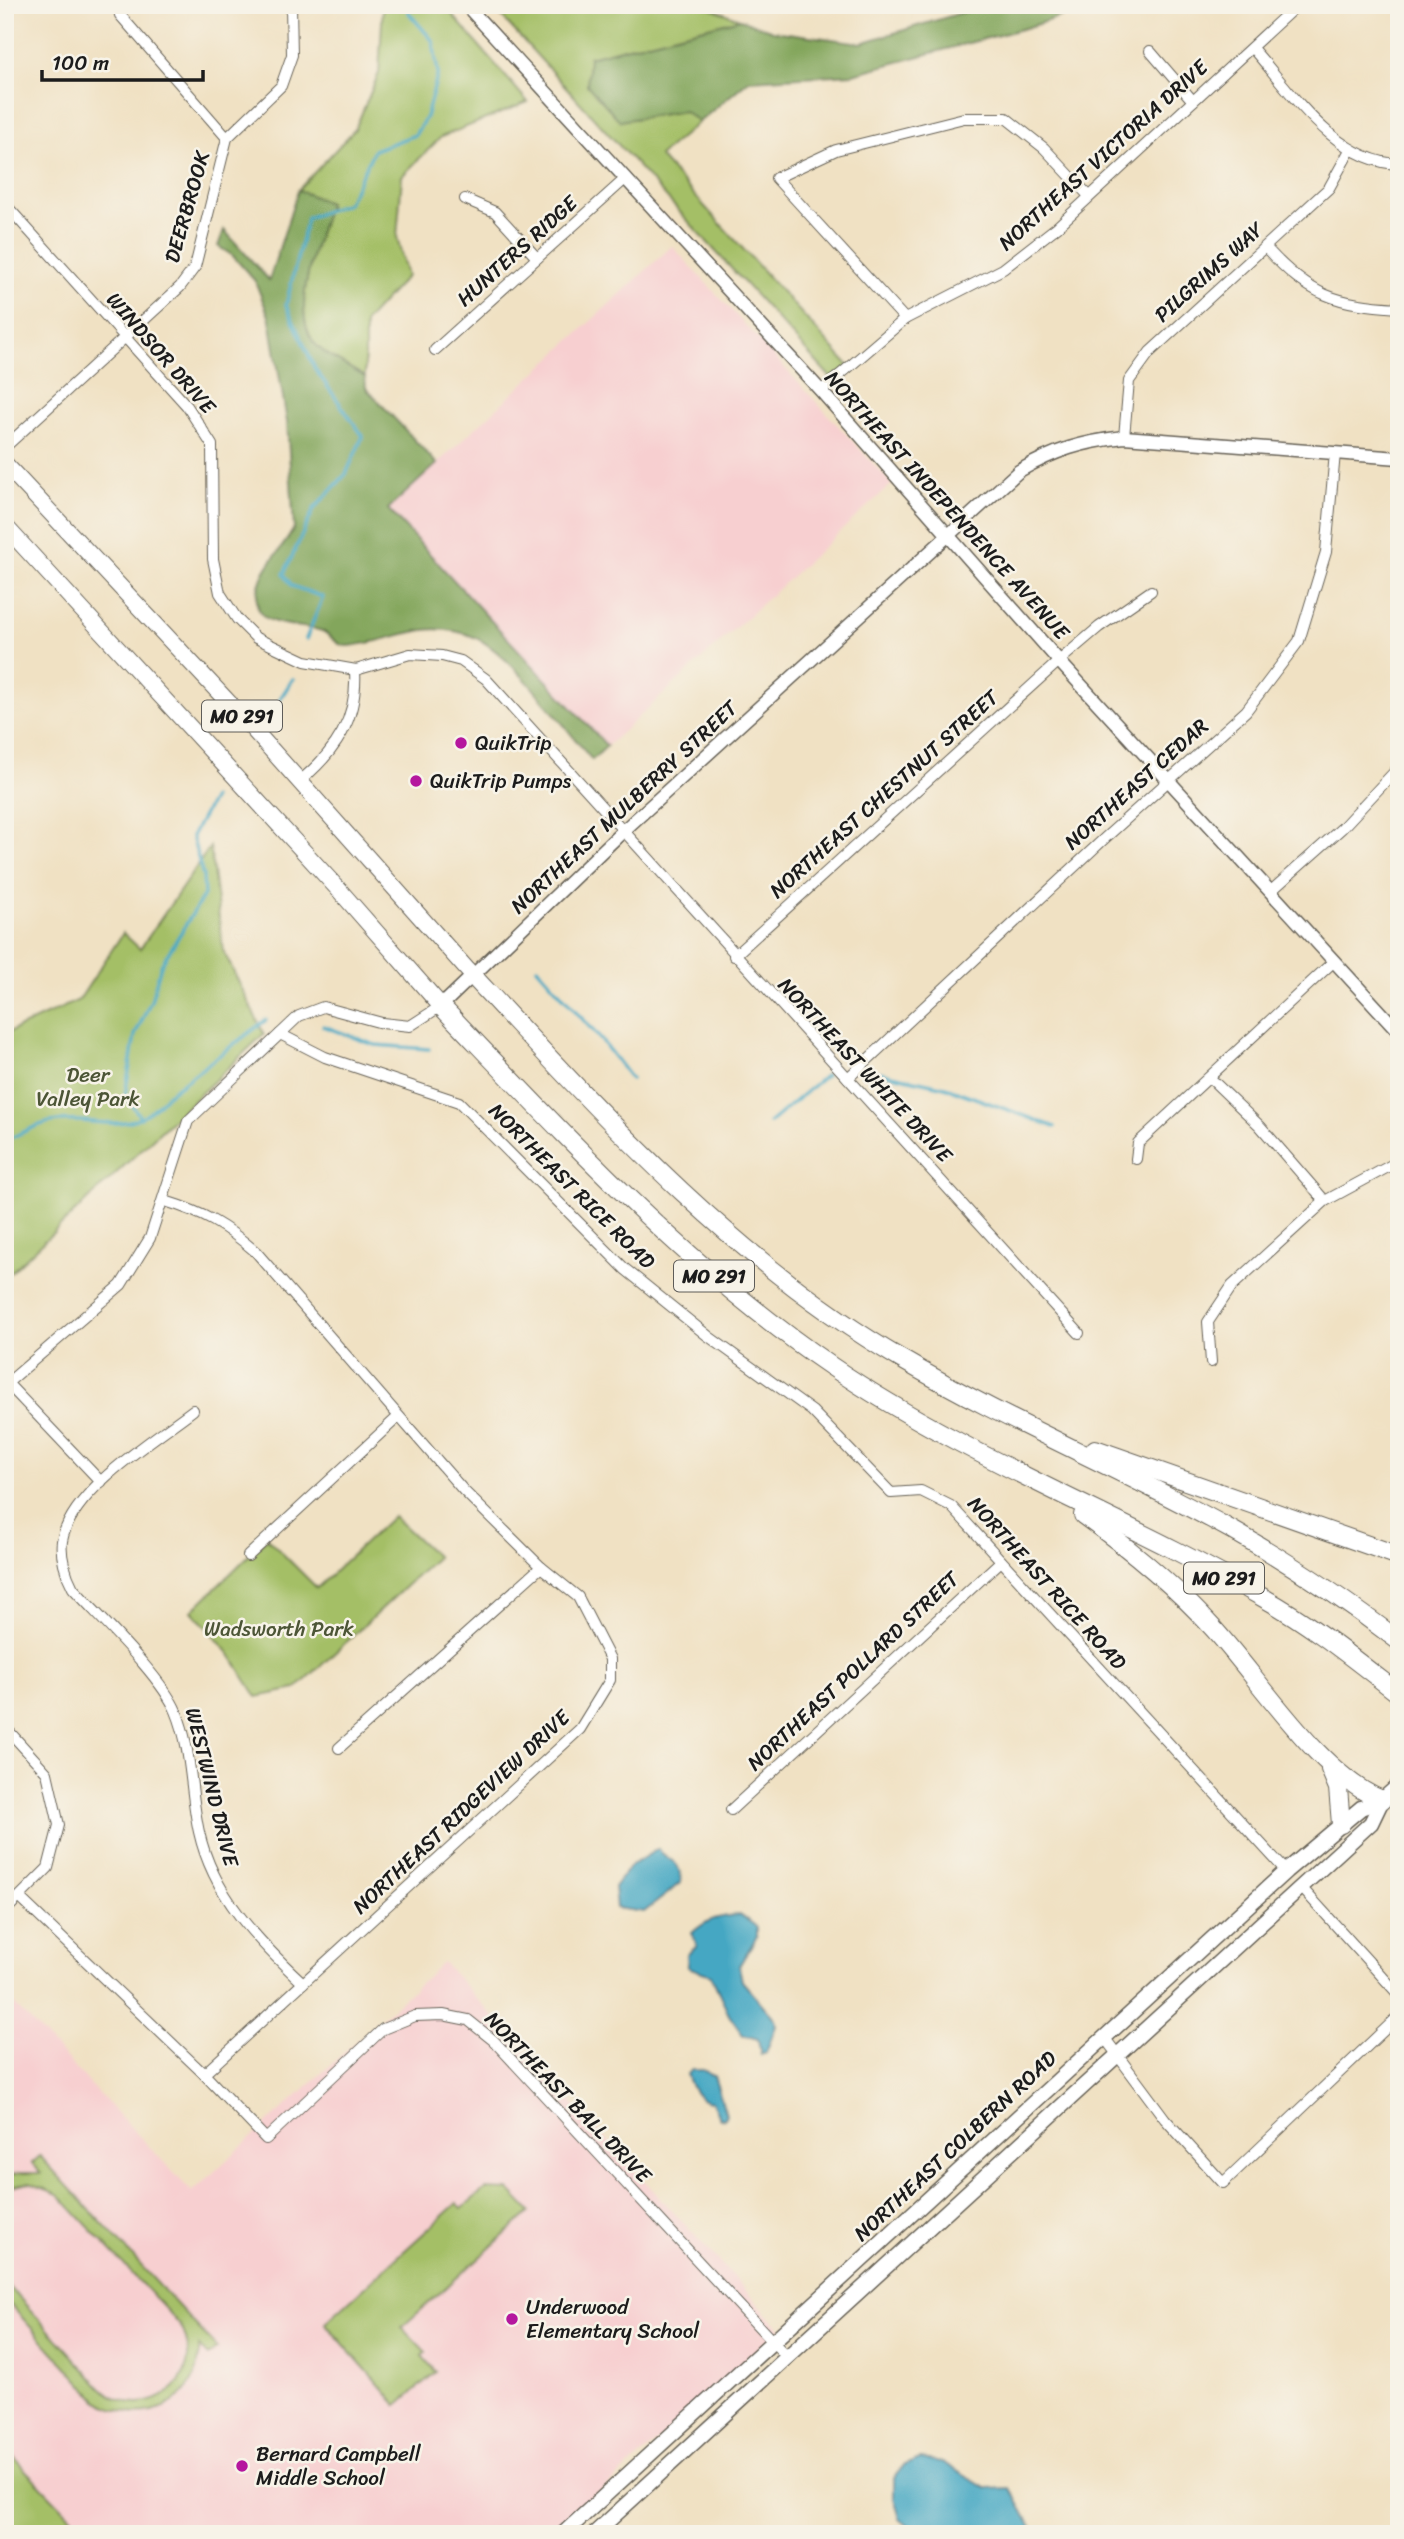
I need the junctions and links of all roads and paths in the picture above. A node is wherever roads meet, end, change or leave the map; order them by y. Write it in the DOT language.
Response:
graph roads {
  1 [pos="118,5"];
  2 [pos="291,5"];
  3 [pos="466,5"];
  4 [pos="1297,5"];
  5 [pos="1252,48"];
  6 [pos="1150,51"];
  7 [pos="1193,101"];
  8 [pos="227,138"];
  9 [pos="1350,150"];
  10 [pos="1399,164"];
  11 [pos="624,180"];
  12 [pos="1089,196"];
  13 [pos="465,199"];
  14 [pos="5,204"];
  15 [pos="1266,248"];
  16 [pos="537,258"];
  17 [pos="1399,308"];
  18 [pos="905,318"];
  19 [pos="125,337"];
  20 [pos="435,350"];
  21 [pos="821,391"];
  22 [pos="1124,437"];
  23 [pos="5,447"];
  24 [pos="1335,453"];
  25 [pos="1399,458"];
  26 [pos="5,464"];
  27 [pos="5,526"];
  28 [pos="949,534"];
  29 [pos="1151,591"];
  30 [pos="1059,661"];
  31 [pos="355,670"];
  32 [pos="1399,767"];
  33 [pos="1168,780"];
  34 [pos="300,781"];
  35 [pos="622,832"];
  36 [pos="1271,891"];
  37 [pos="734,956"];
  38 [pos="1334,962"];
  39 [pos="472,975"];
  40 [pos="441,1006"];
  41 [pos="1399,1032"];
  42 [pos="279,1034"];
  43 [pos="848,1078"];
  44 [pos="1210,1078"];
  45 [pos="1136,1159"];
  46 [pos="1399,1161"];
  47 [pos="165,1201"];
  48 [pos="1325,1201"];
  49 [pos="1079,1333"];
  50 [pos="1211,1363"];
  51 [pos="6,1384"];
  52 [pos="193,1410"];
  53 [pos="397,1418"];
  54 [pos="1010,1418"];
  55 [pos="101,1482"];
  56 [pos="1037,1483"];
  57 [pos="248,1556"];
  58 [pos="1399,1556"];
  59 [pos="1001,1561"];
  60 [pos="541,1567"];
  61 [pos="1399,1641"];
  62 [pos="1399,1694"];
  63 [pos="5,1727"];
  64 [pos="339,1748"];
  65 [pos="1329,1766"];
  66 [pos="1399,1786"];
  67 [pos="1382,1800"];
  68 [pos="731,1810"];
  69 [pos="1342,1824"];
  70 [pos="1286,1871"];
  71 [pos="1301,1887"];
  72 [pos="20,1898"];
  73 [pos="1281,1906"];
  74 [pos="5,1911"];
  75 [pos="303,1983"];
  76 [pos="1399,1995"];
  77 [pos="1399,2016"];
  78 [pos="1104,2038"];
  79 [pos="1117,2056"];
  80 [pos="204,2074"];
  81 [pos="773,2341"];
  82 [pos="787,2357"];
  83 [pos="563,2534"];
  84 [pos="594,2534"];
  1 -- 8 [label="street"];
  2 -- 8 [label="street, DEERBROOK"];
  3 -- 11 [label="street, NORTHEAST INDEPENDENCE AVENUE"];
  4 -- 5 [label="street, NORTHEAST VICTORIA DRIVE"];
  5 -- 7 [label="street, NORTHEAST VICTORIA DRIVE"];
  5 -- 9 [label="street"];
  6 -- 7 [label="street"];
  7 -- 12 [label="street, NORTHEAST VICTORIA DRIVE"];
  8 -- 19 [label="street, DEERBROOK"];
  9 -- 10 [label="street"];
  9 -- 15 [label="street, PILGRIMS WAY"];
  11 -- 16 [label="street, HUNTERS RIDGE"];
  11 -- 21 [label="street, NORTHEAST INDEPENDENCE AVENUE"];
  12 -- 18 [label="street, NORTHEAST VICTORIA DRIVE"];
  12 -- 18 [label="street"];
  13 -- 16 [label="street"];
  14 -- 19 [label="street, WINDSOR DRIVE"];
  15 -- 17 [label="street"];
  15 -- 22 [label="street, PILGRIMS WAY"];
  16 -- 20 [label="street, HUNTERS RIDGE"];
  18 -- 21 [label="street, NORTHEAST VICTORIA DRIVE"];
  19 -- 23 [label="street, DEERBROOK"];
  19 -- 31 [label="street, WINDSOR DRIVE"];
  21 -- 28 [label="street, NORTHEAST INDEPENDENCE AVENUE"];
  22 -- 24 [label="street, NORTHEAST MULBERRY STREET"];
  22 -- 28 [label="street, NORTHEAST MULBERRY STREET"];
  24 -- 25 [label="street, NORTHEAST MULBERRY STREET"];
  24 -- 33 [label="street, NORTHEAST CEDAR"];
  26 -- 34 [label="main road, MO 291"];
  27 -- 40 [label="main road, MO 291"];
  28 -- 30 [label="street, NORTHEAST INDEPENDENCE AVENUE"];
  28 -- 35 [label="street, NORTHEAST MULBERRY STREET"];
  29 -- 30 [label="street, NORTHEAST CHESTNUT STREET"];
  30 -- 33 [label="street, NORTHEAST INDEPENDENCE AVENUE"];
  30 -- 37 [label="street, NORTHEAST CHESTNUT STREET"];
  31 -- 34 [label="street"];
  31 -- 35 [label="street, WINDSOR DRIVE"];
  32 -- 36 [label="street"];
  33 -- 36 [label="street, NORTHEAST INDEPENDENCE AVENUE"];
  33 -- 43 [label="street, NORTHEAST CEDAR"];
  34 -- 39 [label="main road, MO 291"];
  35 -- 37 [label="street, NORTHEAST WHITE DRIVE"];
  35 -- 39 [label="street, NORTHEAST MULBERRY STREET"];
  36 -- 38 [label="street, NORTHEAST INDEPENDENCE AVENUE"];
  37 -- 43 [label="street, NORTHEAST WHITE DRIVE"];
  38 -- 41 [label="street, NORTHEAST INDEPENDENCE AVENUE"];
  38 -- 44 [label="street"];
  39 -- 40 [label="street, NORTHEAST MULBERRY STREET"];
  39 -- 54 [label="highway, MO 291"];
  40 -- 42 [label="street, NORTHEAST MULBERRY STREET"];
  40 -- 56 [label="highway, MO 291"];
  42 -- 47 [label="street, NORTHEAST MULBERRY STREET"];
  42 -- 59 [label="street, NORTHEAST RICE ROAD"];
  43 -- 49 [label="street, NORTHEAST WHITE DRIVE"];
  44 -- 45 [label="street"];
  44 -- 48 [label="street"];
  46 -- 48 [label="street"];
  47 -- 51 [label="street, NORTHEAST MULBERRY STREET"];
  47 -- 53 [label="street, NORTHEAST RIDGEVIEW DRIVE"];
  48 -- 50 [label="street"];
  51 -- 55 [label="street"];
  52 -- 55 [label="street, WESTWIND DRIVE"];
  53 -- 57 [label="street"];
  53 -- 60 [label="street, NORTHEAST RIDGEVIEW DRIVE"];
  54 -- 58 [label="highway"];
  54 -- 61 [label="highway, MO 291"];
  55 -- 75 [label="street, WESTWIND DRIVE"];
  56 -- 62 [label="highway, MO 291"];
  56 -- 65 [label="highway"];
  59 -- 68 [label="street, NORTHEAST POLLARD STREET"];
  59 -- 70 [label="street, NORTHEAST RICE ROAD"];
  60 -- 64 [label="street"];
  60 -- 75 [label="street, NORTHEAST RIDGEVIEW DRIVE"];
  63 -- 72 [label="street"];
  65 -- 67 [label="highway"];
  65 -- 69 [label="highway"];
  66 -- 67 [label="main road, NORTHEAST COLBERN ROAD"];
  67 -- 69 [label="main road, NORTHEAST COLBERN ROAD"];
  67 -- 71 [label="main road, NORTHEAST COLBERN ROAD"];
  69 -- 70 [label="main road, NORTHEAST COLBERN ROAD"];
  70 -- 73 [label="main road"];
  70 -- 78 [label="main road, NORTHEAST COLBERN ROAD"];
  71 -- 73 [label="main road, NORTHEAST COLBERN ROAD"];
  71 -- 76 [label="street"];
  72 -- 74 [label="street"];
  72 -- 80 [label="street, NORTHEAST BALL DRIVE"];
  73 -- 79 [label="main road, NORTHEAST COLBERN ROAD"];
  75 -- 80 [label="street, NORTHEAST RIDGEVIEW DRIVE"];
  77 -- 79 [label="street"];
  78 -- 79 [label="street"];
  78 -- 81 [label="main road, NORTHEAST COLBERN ROAD"];
  79 -- 82 [label="main road, NORTHEAST COLBERN ROAD"];
  80 -- 81 [label="street, NORTHEAST BALL DRIVE"];
  81 -- 82 [label="street, NORTHEAST BALL DRIVE"];
  81 -- 83 [label="main road, NORTHEAST COLBERN ROAD"];
  82 -- 84 [label="main road, NORTHEAST COLBERN ROAD"];
}
